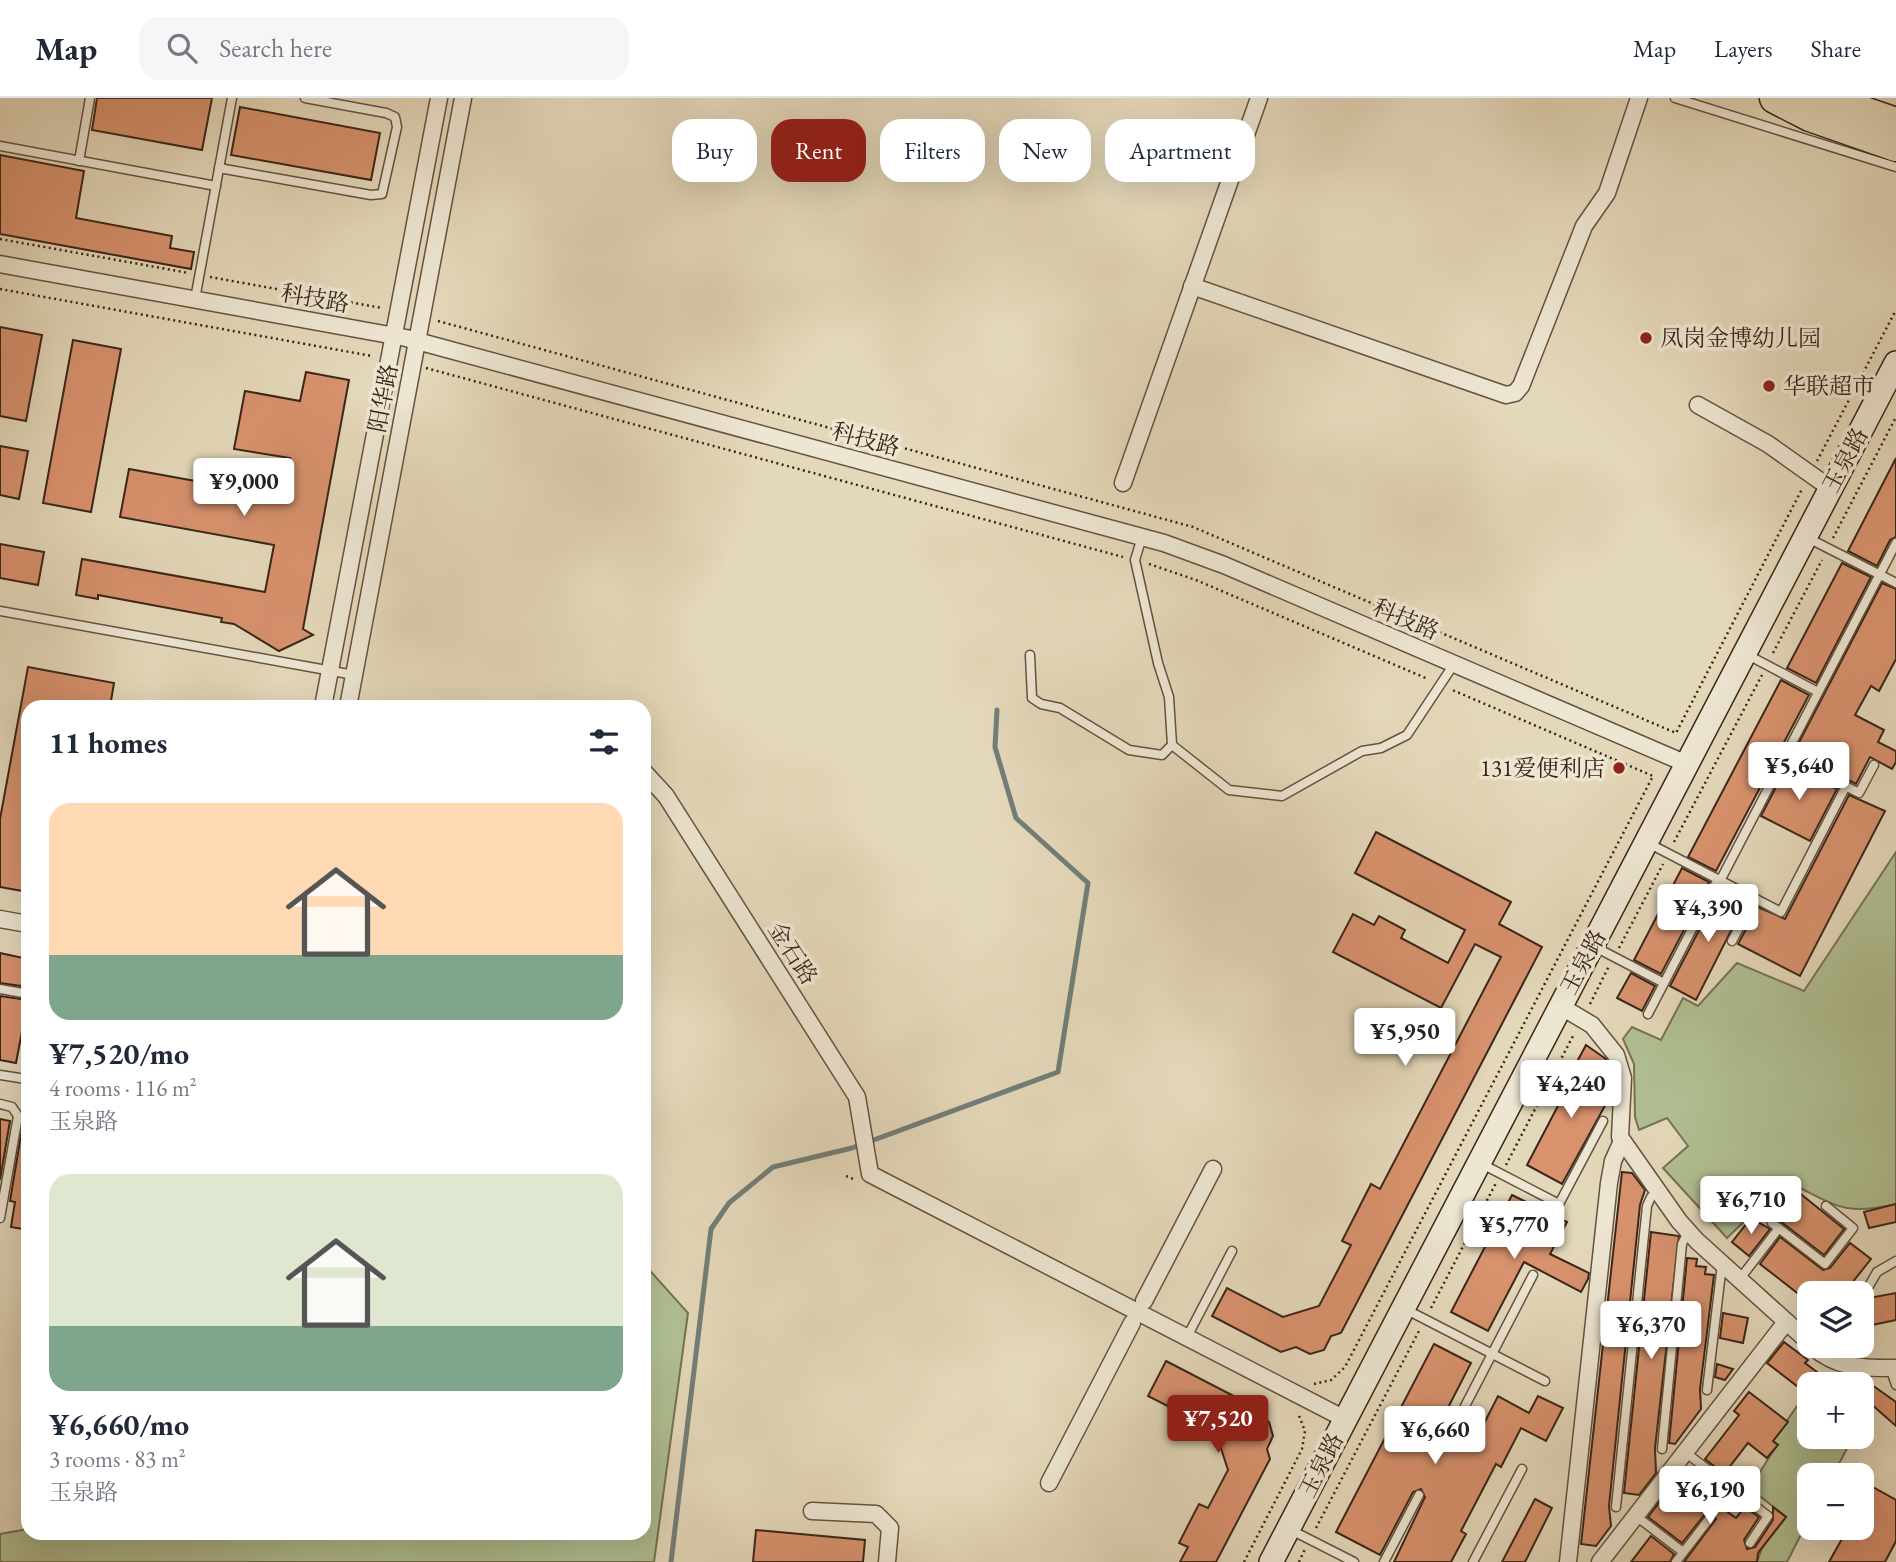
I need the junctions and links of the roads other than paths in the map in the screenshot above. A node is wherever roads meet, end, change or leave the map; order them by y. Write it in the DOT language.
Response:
graph roads {
  1 [pos="90,98"];
  2 [pos="232,98"];
  3 [pos="305,98"];
  4 [pos="439,98"];
  5 [pos="463,98"];
  6 [pos="1259,98"];
  7 [pos="1639,98"];
  8 [pos="1675,98"];
  9 [pos="1775,98"];
  10 [pos="1823,98"];
  11 [pos="1896,123"];
  12 [pos="0,146"];
  13 [pos="1896,146"];
  14 [pos="79,161"];
  15 [pos="1896,167"];
  16 [pos="219,168"];
  17 [pos="216,186"];
  18 [pos="0,264"];
  19 [pos="1192,286"];
  20 [pos="195,299"];
  21 [pos="394,335"];
  22 [pos="418,341"];
  23 [pos="1896,363"];
  24 [pos="1698,405"];
  25 [pos="1123,483"];
  26 [pos="1830,488"];
  27 [pos="1142,537"];
  28 [pos="1806,537"];
  29 [pos="1896,543"];
  30 [pos="1880,574"];
  31 [pos="1896,583"];
  32 [pos="0,611"];
  33 [pos="1745,653"];
  34 [pos="1030,655"];
  35 [pos="1454,664"];
  36 [pos="330,671"];
  37 [pos="354,675"];
  38 [pos="1818,692"];
  39 [pos="324,700"];
  40 [pos="349,700"];
  41 [pos="1172,745"];
  42 [pos="1785,755"];
  43 [pos="1687,764"];
  44 [pos="1874,765"];
  45 [pos="651,780"];
  46 [pos="1846,786"];
  47 [pos="1646,842"];
  48 [pos="1719,880"];
  49 [pos="1755,898"];
  50 [pos="0,919"];
  51 [pos="21,923"];
  52 [pos="1732,941"];
  53 [pos="1592,946"];
  54 [pos="1664,983"];
  55 [pos="0,989"];
  56 [pos="21,993"];
  57 [pos="1560,1006"];
  58 [pos="1648,1014"];
  59 [pos="0,1074"];
  60 [pos="21,1078"];
  61 [pos="0,1104"];
  62 [pos="1603,1121"];
  63 [pos="1622,1141"];
  64 [pos="1479,1163"];
  65 [pos="1213,1169"];
  66 [pos="1658,1192"];
  67 [pos="1826,1206"];
  68 [pos="0,1218"];
  69 [pos="1688,1232"];
  70 [pos="1232,1251"];
  71 [pos="1896,1261"];
  72 [pos="1722,1264"];
  73 [pos="1533,1275"];
  74 [pos="1739,1279"];
  75 [pos="1873,1281"];
  76 [pos="1144,1301"];
  77 [pos="1403,1308"];
  78 [pos="1786,1322"];
  79 [pos="1132,1323"];
  80 [pos="1797,1332"];
  81 [pos="1187,1337"];
  82 [pos="1492,1354"];
  83 [pos="1829,1358"];
  84 [pos="1839,1358"];
  85 [pos="1836,1363"];
  86 [pos="1893,1368"];
  87 [pos="1545,1381"];
  88 [pos="1896,1385"];
  89 [pos="1707,1391"];
  90 [pos="1345,1419"];
  91 [pos="1450,1435"];
  92 [pos="1662,1449"];
  93 [pos="1685,1452"];
  94 [pos="1522,1469"];
  95 [pos="1049,1483"];
  96 [pos="1419,1495"];
  97 [pos="1616,1507"];
  98 [pos="812,1511"];
  99 [pos="1636,1516"];
  100 [pos="1709,1519"];
  101 [pos="1289,1528"];
  102 [pos="1749,1543"];
  103 [pos="1684,1552"];
  104 [pos="887,1562"];
  105 [pos="1271,1562"];
  106 [pos="1354,1562"];
  107 [pos="1384,1562"];
  108 [pos="1473,1562"];
  109 [pos="1568,1562"];
  110 [pos="1600,1562"];
  111 [pos="1676,1562"];
  1 -- 14 [label="lane"];
  2 -- 16 [label="lane"];
  3 -- 16 [label="lane"];
  4 -- 21 [label="street, 阳华路"];
  5 -- 22 [label="street, 阳华路"];
  6 -- 19 [label="street"];
  7 -- 19 [label="street"];
  8 -- 15 [label="lane"];
  9 -- 13 [label="highway"];
  10 -- 11 [label="highway"];
  12 -- 14 [label="lane"];
  14 -- 17 [label="lane"];
  16 -- 17 [label="lane"];
  17 -- 20 [label="lane"];
  18 -- 20 [label="street, 科技路"];
  19 -- 25 [label="street"];
  20 -- 21 [label="street, 科技路"];
  21 -- 22 [label="street, 科技路"];
  21 -- 36 [label="street, 阳华路"];
  22 -- 27 [label="street, 科技路"];
  22 -- 37 [label="street, 阳华路"];
  23 -- 26 [label="street, 玉泉路"];
  24 -- 26 [label="street"];
  26 -- 28 [label="street, 玉泉路"];
  27 -- 35 [label="street, 科技路"];
  27 -- 41 [label="lane"];
  28 -- 30 [label="lane"];
  28 -- 33 [label="street, 玉泉路"];
  29 -- 30 [label="lane"];
  30 -- 31 [label="lane"];
  30 -- 38 [label="lane"];
  32 -- 36 [label="lane"];
  33 -- 38 [label="lane"];
  33 -- 43 [label="street, 玉泉路"];
  34 -- 41 [label="lane"];
  35 -- 41 [label="lane"];
  35 -- 43 [label="street, 科技路"];
  36 -- 37 [label="lane"];
  36 -- 39 [label="street, 阳华路"];
  37 -- 40 [label="street, 阳华路"];
  38 -- 42 [label="lane"];
  42 -- 46 [label="lane"];
  42 -- 48 [label="lane"];
  43 -- 47 [label="street, 玉泉路"];
  44 -- 46 [label="lane"];
  45 -- 81 [label="street, 金石路"];
  46 -- 49 [label="lane"];
  47 -- 48 [label="lane"];
  47 -- 53 [label="street, 玉泉路"];
  48 -- 49 [label="lane"];
  48 -- 54 [label="lane"];
  49 -- 52 [label="lane"];
  50 -- 51 [label="street"];
  53 -- 54 [label="lane"];
  53 -- 57 [label="street, 玉泉路"];
  54 -- 58 [label="lane"];
  55 -- 56 [label="lane"];
  57 -- 63 [label="street"];
  57 -- 64 [label="street, 玉泉路"];
  59 -- 60 [label="lane"];
  61 -- 68 [label="lane"];
  62 -- 64 [label="lane"];
  63 -- 66 [label="street"];
  63 -- 109 [label="street"];
  64 -- 77 [label="street, 玉泉路"];
  65 -- 76 [label="street"];
  66 -- 69 [label="street"];
  66 -- 97 [label="lane"];
  67 -- 74 [label="lane"];
  69 -- 72 [label="street"];
  69 -- 92 [label="lane"];
  70 -- 81 [label="lane"];
  71 -- 75 [label="lane"];
  72 -- 74 [label="street"];
  72 -- 89 [label="lane"];
  73 -- 82 [label="lane"];
  74 -- 78 [label="street"];
  77 -- 82 [label="lane"];
  77 -- 90 [label="street, 玉泉路"];
  78 -- 80 [label="street"];
  78 -- 93 [label="street"];
  79 -- 95 [label="street"];
  81 -- 90 [label="street"];
  82 -- 87 [label="lane"];
  82 -- 91 [label="lane"];
  83 -- 85 [label="street"];
  84 -- 85 [label="lane"];
  85 -- 86 [label="street"];
  86 -- 88 [label="lane"];
  90 -- 101 [label="street, 玉泉路"];
  93 -- 99 [label="street"];
  93 -- 102 [label="lane"];
  94 -- 108 [label="lane"];
  96 -- 107 [label="lane"];
  98 -- 104 [label="street"];
  99 -- 103 [label="lane"];
  99 -- 110 [label="street"];
  100 -- 103 [label="lane"];
  101 -- 105 [label="street, 玉泉路"];
  101 -- 106 [label="lane"];
  103 -- 111 [label="lane"];
}
